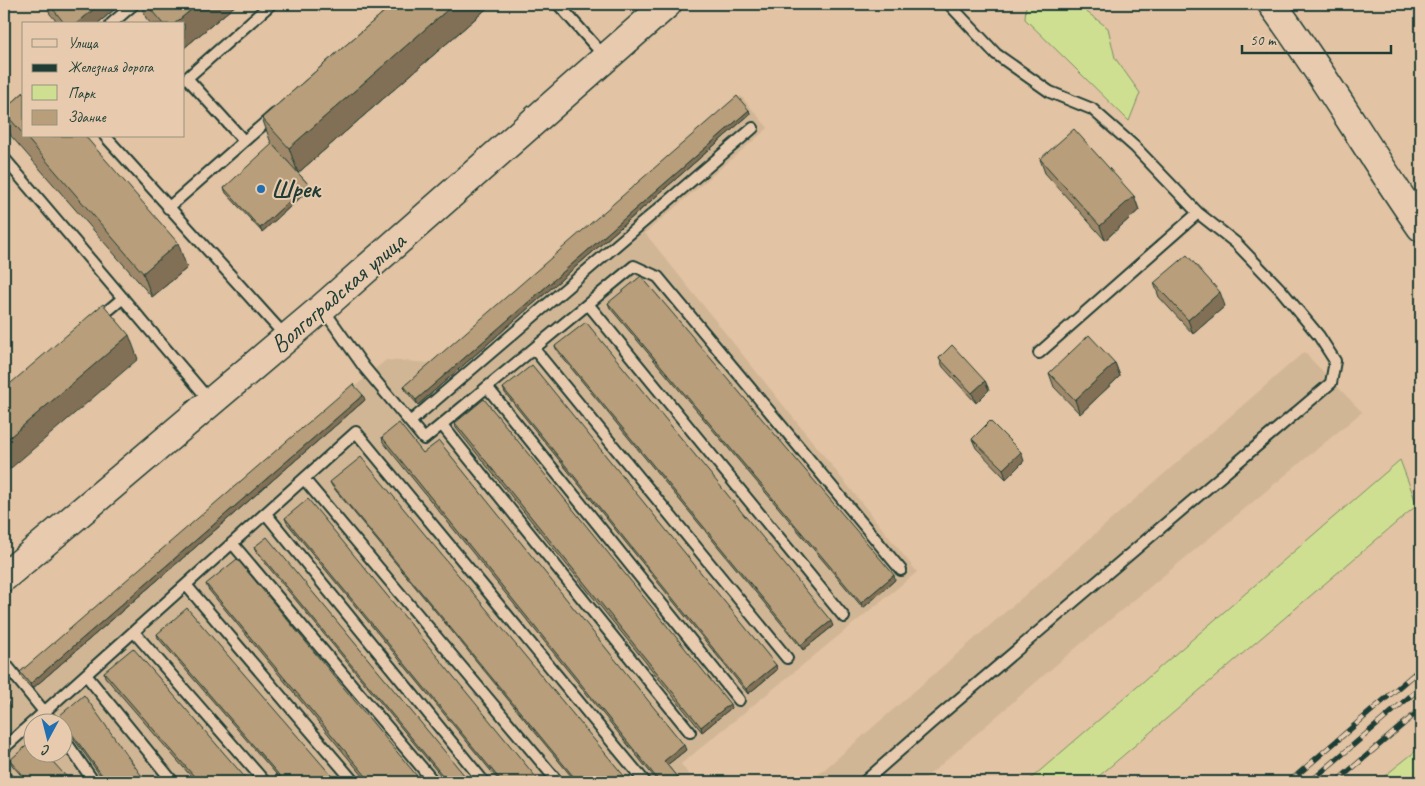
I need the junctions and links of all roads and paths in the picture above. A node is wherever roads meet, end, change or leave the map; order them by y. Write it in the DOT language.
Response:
graph roads {
  1 [pos="134,4"];
  2 [pos="272,4"];
  3 [pos="558,4"];
  4 [pos="668,4"];
  5 [pos="949,4"];
  6 [pos="1272,4"];
  7 [pos="112,22"];
  8 [pos="606,58"];
  9 [pos="281,109"];
  10 [pos="753,128"];
  11 [pos="107,138"];
  12 [pos="244,142"];
  13 [pos="4,158"];
  14 [pos="168,208"];
  15 [pos="1198,213"];
  16 [pos="1421,227"];
  17 [pos="123,298"];
  18 [pos="588,304"];
  19 [pos="322,308"];
  20 [pos="93,323"];
  21 [pos="287,338"];
  22 [pos="534,348"];
  23 [pos="1039,353"];
  24 [pos="487,387"];
  25 [pos="211,402"];
  26 [pos="410,422"];
  27 [pos="442,425"];
  28 [pos="304,479"];
  29 [pos="266,514"];
  30 [pos="232,544"];
  31 [pos="901,570"];
  32 [pos="4,576"];
  33 [pos="186,585"];
  34 [pos="844,617"];
  35 [pos="134,632"];
  36 [pos="787,658"];
  37 [pos="4,662"];
  38 [pos="86,676"];
  39 [pos="740,700"];
  40 [pos="45,712"];
  41 [pos="690,732"];
  42 [pos="4,748"];
  43 [pos="72,750"];
  44 [pos="4,775"];
  45 [pos="10,782"];
  46 [pos="94,782"];
  47 [pos="173,782"];
  48 [pos="265,782"];
  49 [pos="354,782"];
  50 [pos="434,782"];
  51 [pos="484,782"];
  52 [pos="558,782"];
  53 [pos="645,782"];
  54 [pos="864,782"];
  1 -- 7 [label="lane"];
  2 -- 12 [label="lane"];
  3 -- 8 [label="lane"];
  4 -- 8 [label="main road, Волгоградская улица"];
  5 -- 15 [label="lane"];
  6 -- 16 [label="main road"];
  8 -- 19 [label="main road, Волгоградская улица"];
  9 -- 12 [label="lane"];
  10 -- 26 [label="lane"];
  11 -- 14 [label="lane"];
  12 -- 14 [label="lane"];
  13 -- 17 [label="lane"];
  14 -- 21 [label="lane"];
  15 -- 23 [label="lane"];
  15 -- 54 [label="lane"];
  17 -- 20 [label="lane"];
  17 -- 25 [label="lane"];
  18 -- 22 [label="lane"];
  18 -- 31 [label="lane"];
  18 -- 34 [label="lane"];
  19 -- 21 [label="main road, Волгоградская улица"];
  19 -- 26 [label="lane"];
  21 -- 25 [label="main road, Волгоградская улица"];
  22 -- 24 [label="lane"];
  22 -- 36 [label="lane"];
  24 -- 27 [label="lane"];
  24 -- 39 [label="lane"];
  25 -- 32 [label="main road, Волгоградская улица"];
  26 -- 27 [label="lane"];
  27 -- 41 [label="lane"];
  28 -- 29 [label="lane"];
  28 -- 52 [label="lane"];
  28 -- 53 [label="lane"];
  29 -- 30 [label="lane"];
  29 -- 51 [label="lane"];
  30 -- 33 [label="lane"];
  30 -- 50 [label="lane"];
  33 -- 35 [label="lane"];
  33 -- 49 [label="lane"];
  35 -- 38 [label="lane"];
  35 -- 48 [label="lane"];
  37 -- 40 [label="lane"];
  38 -- 40 [label="lane"];
  38 -- 47 [label="lane"];
  40 -- 42 [label="lane"];
  43 -- 46 [label="lane"];
  44 -- 45 [label="lane"];
}
